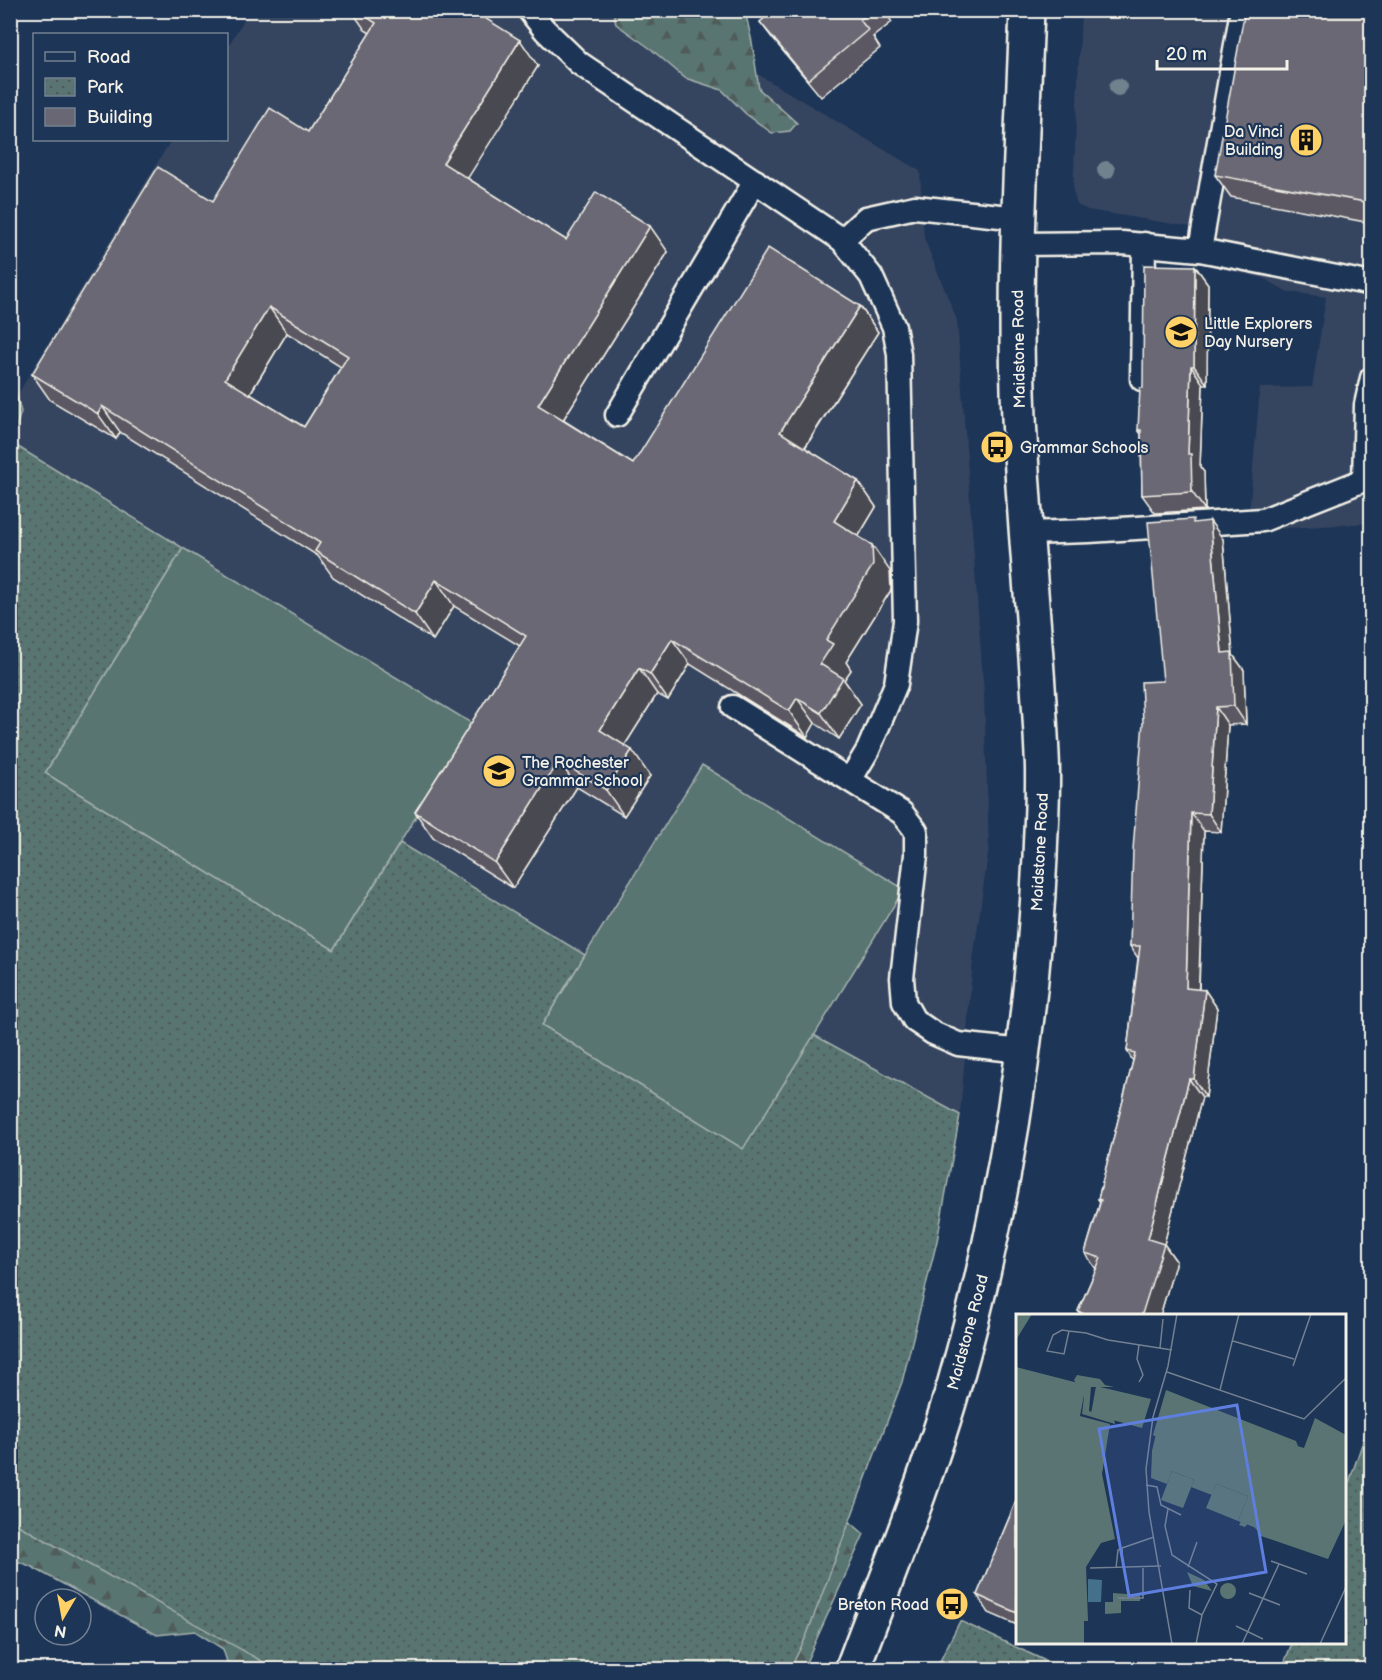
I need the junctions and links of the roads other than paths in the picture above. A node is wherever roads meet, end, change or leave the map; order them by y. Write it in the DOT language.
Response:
graph roads {
  1 [pos="529,10"];
  2 [pos="1027,10"];
  3 [pos="1242,10"];
  4 [pos="755,182"];
  5 [pos="1019,231"];
  6 [pos="842,240"];
  7 [pos="1144,244"];
  8 [pos="1200,250"];
  9 [pos="1371,284"];
  10 [pos="1371,378"];
  11 [pos="1142,379"];
  12 [pos="617,415"];
  13 [pos="1368,479"];
  14 [pos="1027,533"];
  15 [pos="733,707"];
  16 [pos="850,780"];
  17 [pos="1022,1052"];
  18 [pos="852,1670"];
  1 -- 4 [label="lane"];
  2 -- 5 [label="main road, Maidstone Road"];
  3 -- 8 [label="lane"];
  4 -- 6 [label="lane"];
  4 -- 12 [label="lane"];
  5 -- 6 [label="lane"];
  5 -- 7 [label="lane"];
  5 -- 14 [label="main road, Maidstone Road"];
  6 -- 16 [label="lane"];
  7 -- 8 [label="lane"];
  7 -- 11 [label="lane"];
  8 -- 9 [label="lane"];
  10 -- 13 [label="lane"];
  13 -- 14 [label="lane"];
  14 -- 17 [label="main road, Maidstone Road"];
  15 -- 16 [label="lane"];
  16 -- 17 [label="lane"];
  17 -- 18 [label="main road, Maidstone Road"];
}
